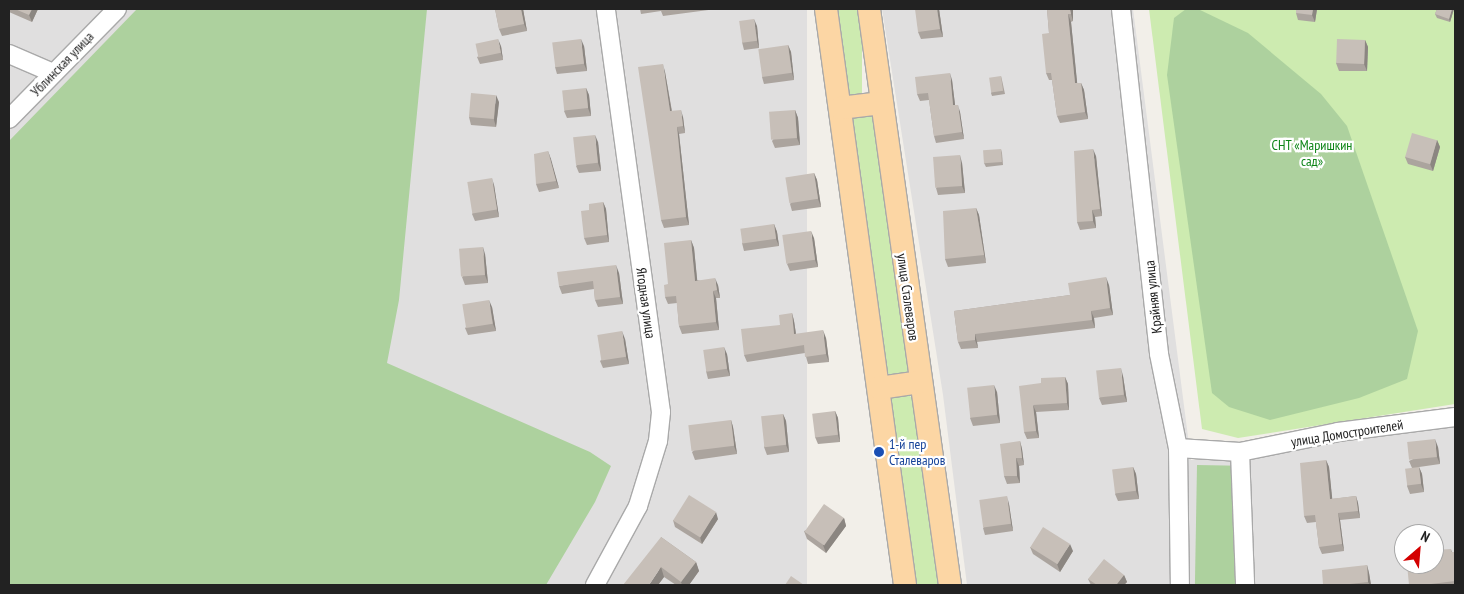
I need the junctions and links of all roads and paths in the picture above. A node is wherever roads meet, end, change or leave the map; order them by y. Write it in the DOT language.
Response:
graph roads {
  1 [pos="117,9"];
  2 [pos="606,9"];
  3 [pos="826,9"];
  4 [pos="869,9"];
  5 [pos="1121,9"];
  6 [pos="9,54"];
  7 [pos="53,73"];
  8 [pos="882,104"];
  9 [pos="840,108"];
  10 [pos="9,119"];
  11 [pos="920,382"];
  12 [pos="879,388"];
  13 [pos="1455,417"];
  14 [pos="1178,448"];
  15 [pos="1240,452"];
  16 [pos="900,584"];
  17 [pos="595,585"];
  18 [pos="950,585"];
  19 [pos="1180,585"];
  20 [pos="1245,585"];
  1 -- 7 [label="street, Ублинская улица"];
  2 -- 17 [label="street, Ягодная улица"];
  3 -- 9 [label="main road"];
  4 -- 8 [label="main road, улица Сталеваров"];
  5 -- 14 [label="street, Крайняя улица"];
  6 -- 7 [label="street"];
  7 -- 10 [label="street, Ублинская улица"];
  8 -- 9 [label="main road"];
  8 -- 11 [label="main road, улица Сталеваров"];
  9 -- 12 [label="main road"];
  11 -- 12 [label="main road"];
  11 -- 18 [label="main road, улица Сталеваров"];
  12 -- 16 [label="main road"];
  13 -- 15 [label="street, улица Домостроителей"];
  14 -- 15 [label="street, улица Домостроителей"];
  14 -- 19 [label="street, Крайняя улица"];
  15 -- 20 [label="street"];
}
